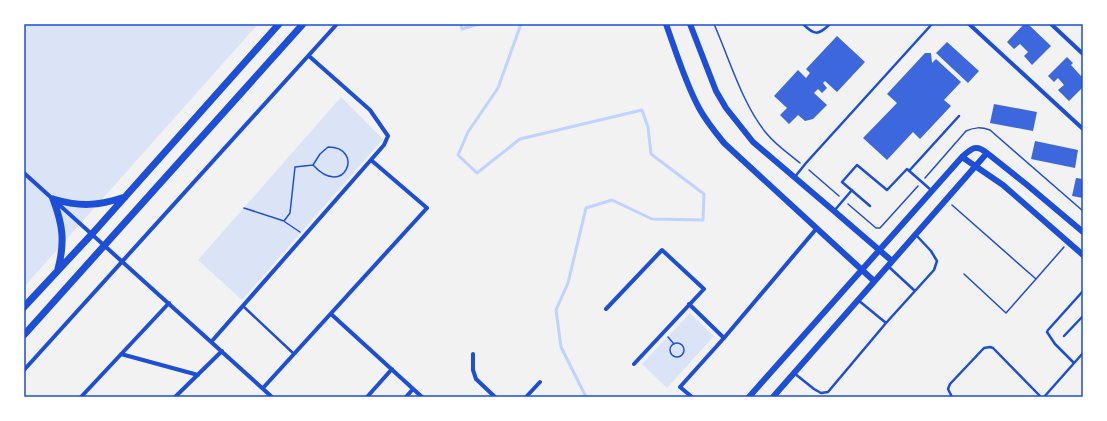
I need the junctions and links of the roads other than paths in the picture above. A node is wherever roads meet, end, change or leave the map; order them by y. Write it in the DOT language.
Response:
graph roads {
  1 [pos="279,24"];
  2 [pos="303,24"];
  3 [pos="337,24"];
  4 [pos="666,24"];
  5 [pos="690,24"];
  6 [pos="803,24"];
  7 [pos="830,24"];
  8 [pos="932,24"];
  9 [pos="969,24"];
  10 [pos="1050,24"];
  11 [pos="1083,54"];
  12 [pos="309,56"];
  13 [pos="959,116"];
  14 [pos="1083,129"];
  15 [pos="987,153"];
  16 [pos="962,157"];
  17 [pos="371,160"];
  18 [pos="976,165"];
  19 [pos="909,171"];
  20 [pos="24,173"];
  21 [pos="794,178"];
  22 [pos="852,190"];
  23 [pos="932,191"];
  24 [pos="126,196"];
  25 [pos="53,199"];
  26 [pos="870,206"];
  27 [pos="834,210"];
  28 [pos="817,228"];
  29 [pos="1083,232"];
  30 [pos="92,234"];
  31 [pos="915,235"];
  32 [pos="104,245"];
  33 [pos="880,250"];
  34 [pos="1083,255"];
  35 [pos="122,262"];
  36 [pos="890,264"];
  37 [pos="58,269"];
  38 [pos="861,270"];
  39 [pos="874,281"];
  40 [pos="915,291"];
  41 [pos="1083,291"];
  42 [pos="858,300"];
  43 [pos="169,303"];
  44 [pos="689,304"];
  45 [pos="242,306"];
  46 [pos="24,307"];
  47 [pos="606,308"];
  48 [pos="331,314"];
  49 [pos="1083,316"];
  50 [pos="886,323"];
  51 [pos="24,335"];
  52 [pos="1064,336"];
  53 [pos="724,338"];
  54 [pos="212,341"];
  55 [pos="222,351"];
  56 [pos="121,354"];
  57 [pos="294,354"];
  58 [pos="473,354"];
  59 [pos="1082,356"];
  60 [pos="1074,363"];
  61 [pos="634,364"];
  62 [pos="392,369"];
  63 [pos="24,370"];
  64 [pos="794,373"];
  65 [pos="198,375"];
  66 [pos="540,382"];
  67 [pos="263,388"];
  68 [pos="413,389"];
  69 [pos="81,397"];
  70 [pos="175,397"];
  71 [pos="272,397"];
  72 [pos="367,397"];
  73 [pos="406,397"];
  74 [pos="422,397"];
  75 [pos="495,397"];
  76 [pos="526,397"];
  77 [pos="692,397"];
  78 [pos="749,397"];
  79 [pos="773,397"];
  80 [pos="952,397"];
  81 [pos="1042,397"];
  1 -- 24 [label="main road"];
  2 -- 32 [label="main road"];
  3 -- 12 [label="street"];
  4 -- 28 [label="street"];
  5 -- 21 [label="street"];
  6 -- 7 [label="lane"];
  8 -- 21 [label="lane"];
  9 -- 14 [label="street"];
  10 -- 11 [label="street"];
  12 -- 17 [label="street"];
  12 -- 35 [label="street"];
  13 -- 19 [label="lane"];
  15 -- 16 [label="street"];
  15 -- 18 [label="street"];
  15 -- 29 [label="street"];
  16 -- 18 [label="street"];
  16 -- 23 [label="street"];
  17 -- 45 [label="street"];
  17 -- 48 [label="street"];
  18 -- 31 [label="street"];
  18 -- 34 [label="street"];
  19 -- 22 [label="lane"];
  19 -- 23 [label="lane"];
  20 -- 25 [label="street"];
  21 -- 27 [label="street"];
  22 -- 26 [label="lane"];
  22 -- 27 [label="lane"];
  23 -- 33 [label="street"];
  24 -- 25 [label="main road"];
  24 -- 30 [label="main road"];
  25 -- 30 [label="street"];
  25 -- 37 [label="main road"];
  27 -- 33 [label="street"];
  28 -- 38 [label="street"];
  28 -- 53 [label="street"];
  30 -- 32 [label="street"];
  30 -- 37 [label="main road"];
  31 -- 36 [label="street"];
  31 -- 40 [label="lane"];
  32 -- 35 [label="street"];
  32 -- 51 [label="main road"];
  33 -- 36 [label="street"];
  33 -- 38 [label="street"];
  35 -- 43 [label="street"];
  35 -- 63 [label="street"];
  36 -- 39 [label="street"];
  36 -- 40 [label="lane"];
  37 -- 46 [label="main road"];
  38 -- 39 [label="street"];
  38 -- 78 [label="street"];
  39 -- 42 [label="street"];
  40 -- 50 [label="lane"];
  41 -- 60 [label="lane"];
  42 -- 50 [label="lane"];
  42 -- 64 [label="street"];
  43 -- 54 [label="street"];
  43 -- 56 [label="street"];
  44 -- 47 [label="street"];
  44 -- 53 [label="street"];
  44 -- 61 [label="street"];
  45 -- 54 [label="street"];
  45 -- 57 [label="lane"];
  48 -- 57 [label="street"];
  48 -- 62 [label="street"];
  49 -- 52 [label="lane"];
  50 -- 64 [label="lane"];
  53 -- 77 [label="street"];
  54 -- 55 [label="street"];
  55 -- 65 [label="street"];
  55 -- 67 [label="street"];
  56 -- 65 [label="street"];
  56 -- 69 [label="street"];
  57 -- 67 [label="street"];
  58 -- 75 [label="street"];
  59 -- 60 [label="lane"];
  60 -- 81 [label="lane"];
  62 -- 68 [label="street"];
  62 -- 72 [label="street"];
  64 -- 79 [label="street"];
  65 -- 70 [label="street"];
  66 -- 76 [label="street"];
  67 -- 71 [label="street"];
  68 -- 73 [label="street"];
  68 -- 74 [label="street"];
  80 -- 81 [label="lane"];
}
